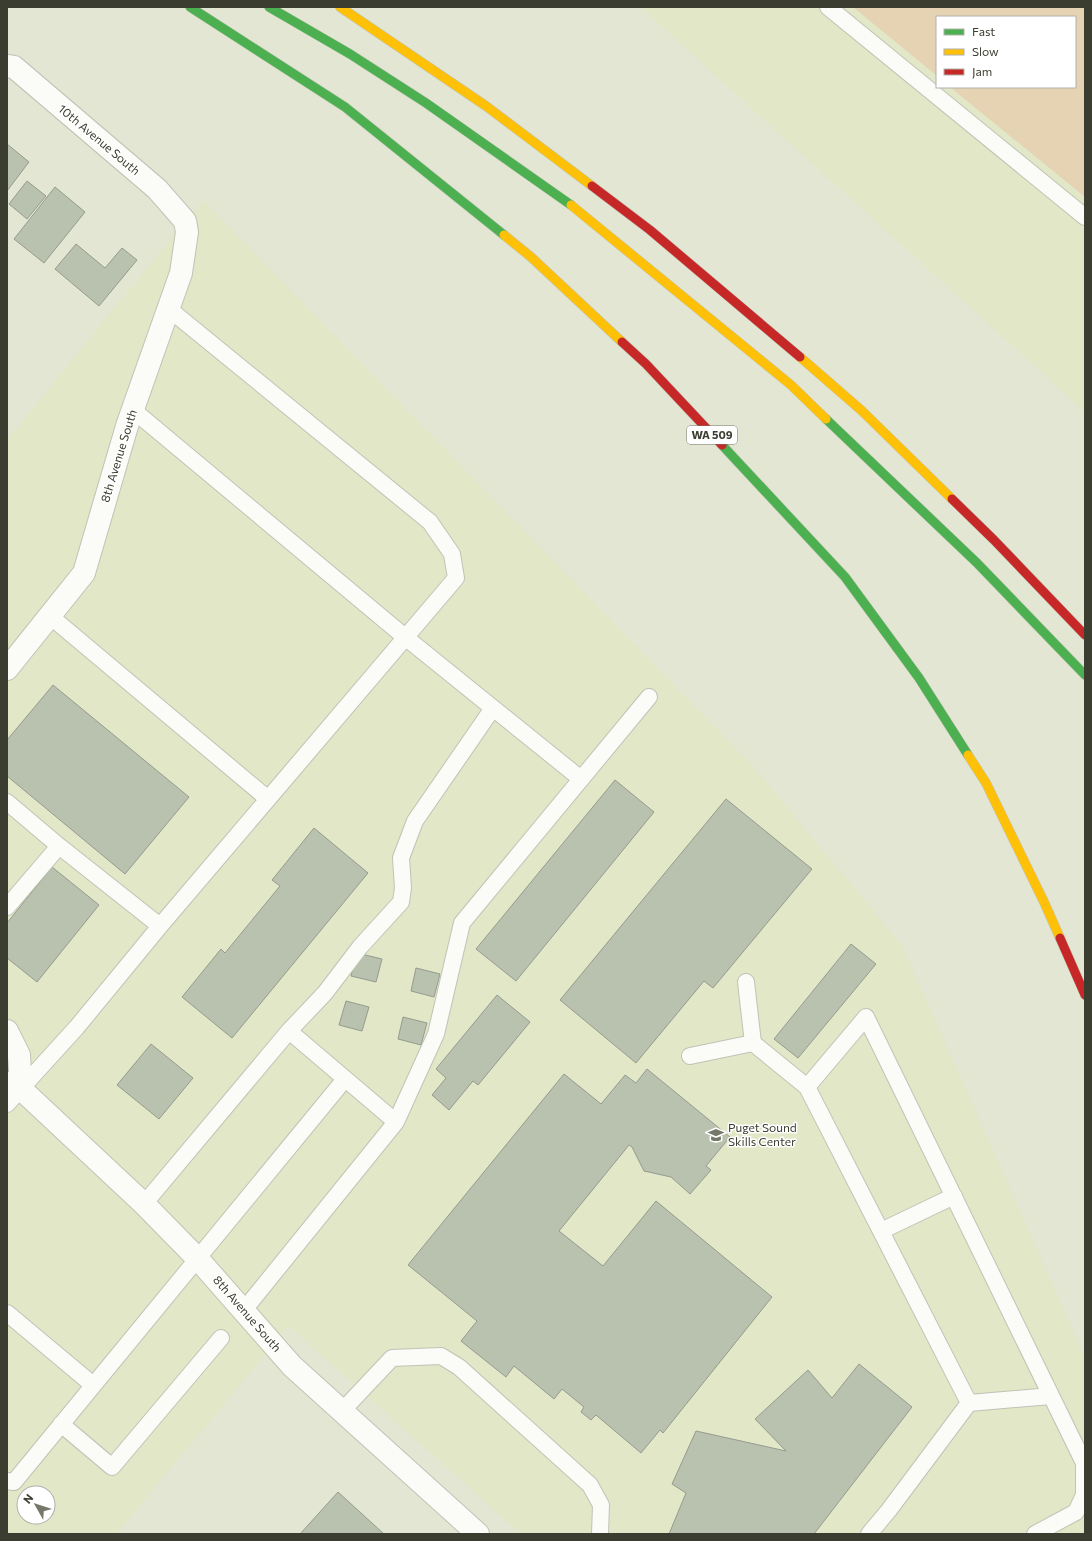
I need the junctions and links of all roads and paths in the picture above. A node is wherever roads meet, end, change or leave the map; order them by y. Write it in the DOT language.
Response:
graph roads {
  1 [pos="190,7"];
  2 [pos="269,7"];
  3 [pos="340,7"];
  4 [pos="828,7"];
  5 [pos="7,66"];
  6 [pos="1085,217"];
  7 [pos="185,222"];
  8 [pos="169,309"];
  9 [pos="133,410"];
  10 [pos="50,616"];
  11 [pos="1085,635"];
  12 [pos="405,637"];
  13 [pos="7,669"];
  14 [pos="1085,675"];
  15 [pos="649,697"];
  16 [pos="493,708"];
  17 [pos="581,779"];
  18 [pos="268,799"];
  19 [pos="7,802"];
  20 [pos="59,846"];
  21 [pos="7,907"];
  22 [pos="160,926"];
  23 [pos="746,982"];
  24 [pos="1085,995"];
  25 [pos="7,1031"];
  26 [pos="289,1032"];
  27 [pos="753,1043"];
  28 [pos="690,1056"];
  29 [pos="345,1079"];
  30 [pos="807,1087"];
  31 [pos="12,1092"];
  32 [pos="396,1122"];
  33 [pos="954,1196"];
  34 [pos="144,1204"];
  35 [pos="881,1231"];
  36 [pos="198,1259"];
  37 [pos="244,1310"];
  38 [pos="7,1313"];
  39 [pos="221,1338"];
  40 [pos="94,1385"];
  41 [pos="1051,1396"];
  42 [pos="969,1403"];
  43 [pos="342,1411"];
  44 [pos="61,1424"];
  45 [pos="7,1482"];
  46 [pos="478,1534"];
  47 [pos="600,1534"];
  48 [pos="869,1534"];
  49 [pos="1035,1534"];
  1 -- 24 [label="highway, WA 509"];
  2 -- 14 [label="highway"];
  3 -- 11 [label="highway"];
  4 -- 6 [label="lane"];
  5 -- 7 [label="street, 10th Avenue South"];
  7 -- 8 [label="street, 8th Avenue South"];
  8 -- 9 [label="street, 8th Avenue South"];
  8 -- 12 [label="lane"];
  9 -- 10 [label="street, 8th Avenue South"];
  9 -- 12 [label="lane"];
  10 -- 13 [label="street, 8th Avenue South"];
  10 -- 18 [label="lane"];
  12 -- 16 [label="lane"];
  12 -- 18 [label="lane"];
  15 -- 17 [label="lane"];
  16 -- 17 [label="lane"];
  16 -- 26 [label="lane"];
  17 -- 32 [label="lane"];
  18 -- 22 [label="lane"];
  19 -- 20 [label="lane"];
  20 -- 21 [label="lane"];
  20 -- 22 [label="lane"];
  22 -- 31 [label="lane"];
  23 -- 27 [label="lane"];
  25 -- 31 [label="street"];
  26 -- 29 [label="lane"];
  26 -- 34 [label="lane"];
  27 -- 28 [label="lane"];
  27 -- 30 [label="lane"];
  29 -- 32 [label="lane"];
  29 -- 36 [label="lane"];
  30 -- 33 [label="lane"];
  30 -- 35 [label="lane"];
  31 -- 34 [label="street, 8th Avenue South"];
  32 -- 37 [label="lane"];
  33 -- 35 [label="lane"];
  33 -- 41 [label="lane"];
  34 -- 36 [label="street, 8th Avenue South"];
  35 -- 42 [label="lane"];
  36 -- 37 [label="street, 8th Avenue South"];
  36 -- 40 [label="lane"];
  37 -- 43 [label="street, 8th Avenue South"];
  38 -- 40 [label="lane"];
  39 -- 44 [label="lane"];
  40 -- 44 [label="lane"];
  41 -- 42 [label="lane"];
  41 -- 49 [label="lane"];
  42 -- 48 [label="lane"];
  43 -- 46 [label="street, 8th Avenue South"];
  43 -- 47 [label="lane"];
  44 -- 45 [label="lane"];
}
